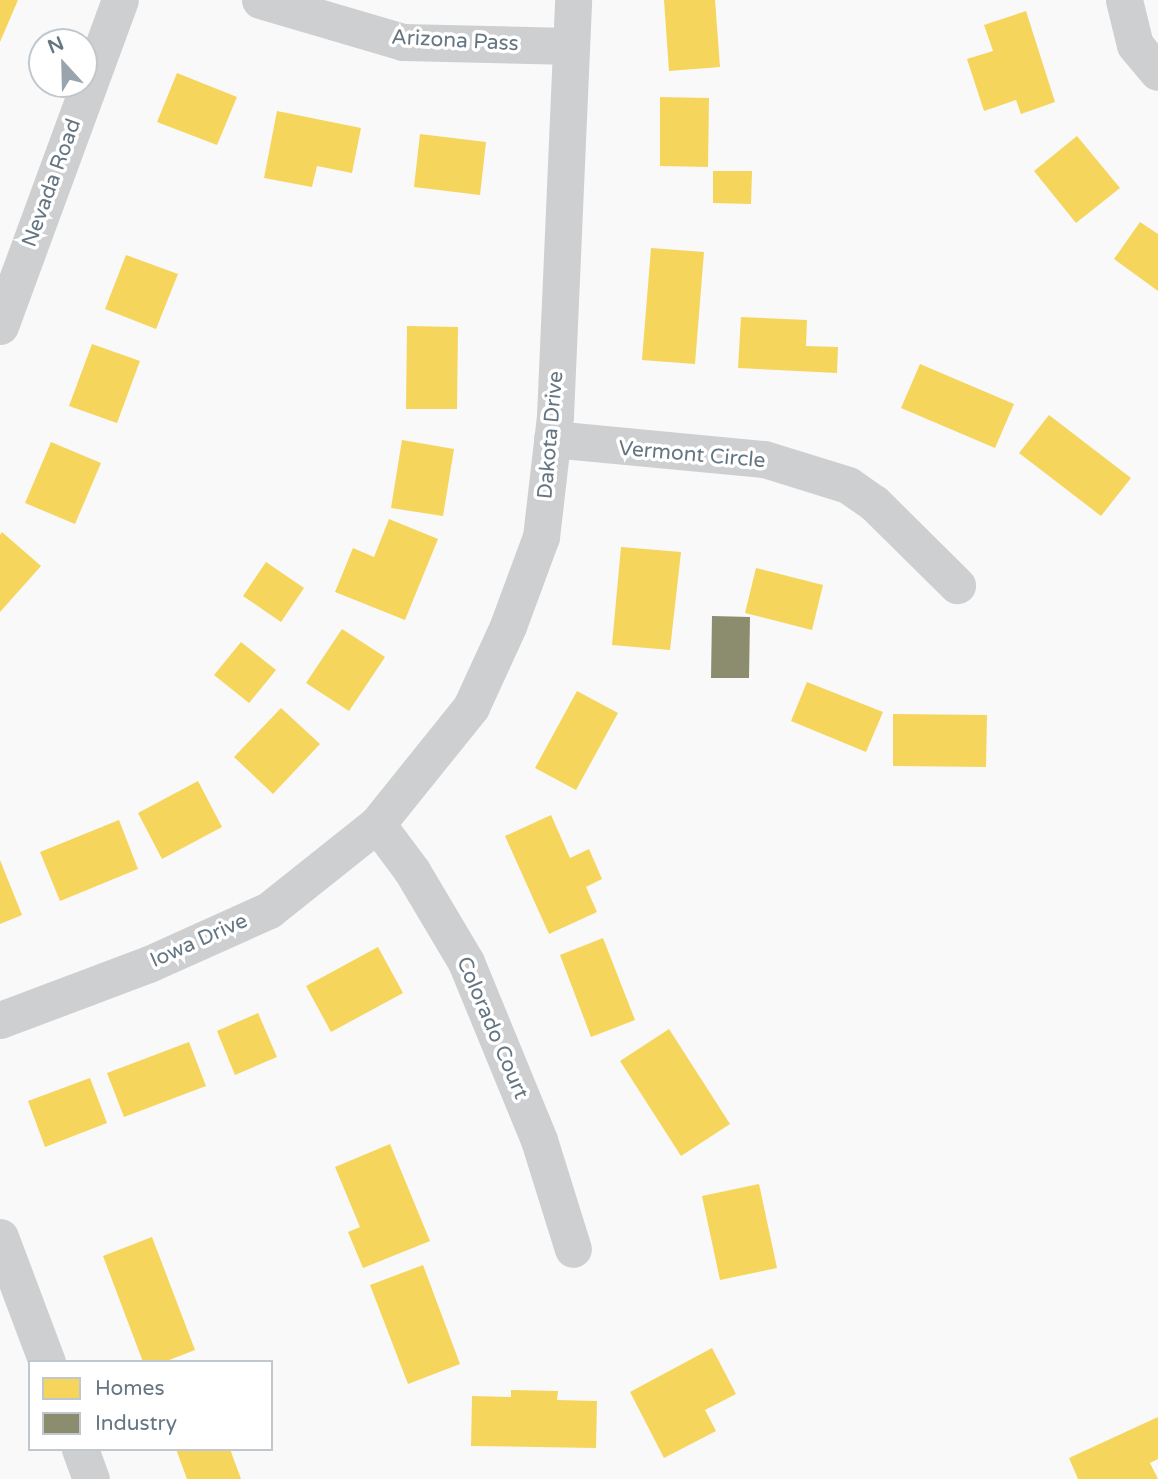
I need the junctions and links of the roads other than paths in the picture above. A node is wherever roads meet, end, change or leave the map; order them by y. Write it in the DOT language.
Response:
graph roads {
  1 [pos="120,0"];
  2 [pos="260,0"];
  3 [pos="573,0"];
  4 [pos="1124,0"];
  5 [pos="571,46"];
  6 [pos="1158,72"];
  7 [pos="0,326"];
  8 [pos="552,439"];
  9 [pos="957,585"];
  10 [pos="377,824"];
  11 [pos="0,1020"];
  12 [pos="0,1237"];
  13 [pos="573,1249"];
  14 [pos="46,1360"];
  15 [pos="81,1451"];
  16 [pos="91,1479"];
  1 -- 7 [label="street, Nevada Road"];
  2 -- 5 [label="street, Arizona Pass"];
  3 -- 5 [label="street, Dakota Drive"];
  4 -- 6 [label="street"];
  5 -- 8 [label="street, Dakota Drive"];
  8 -- 9 [label="street, Vermont Circle"];
  8 -- 10 [label="street, Dakota Drive"];
  10 -- 11 [label="street, Iowa Drive"];
  10 -- 13 [label="street, Colorado Court"];
  12 -- 14 [label="street"];
  15 -- 16 [label="street"];
}
